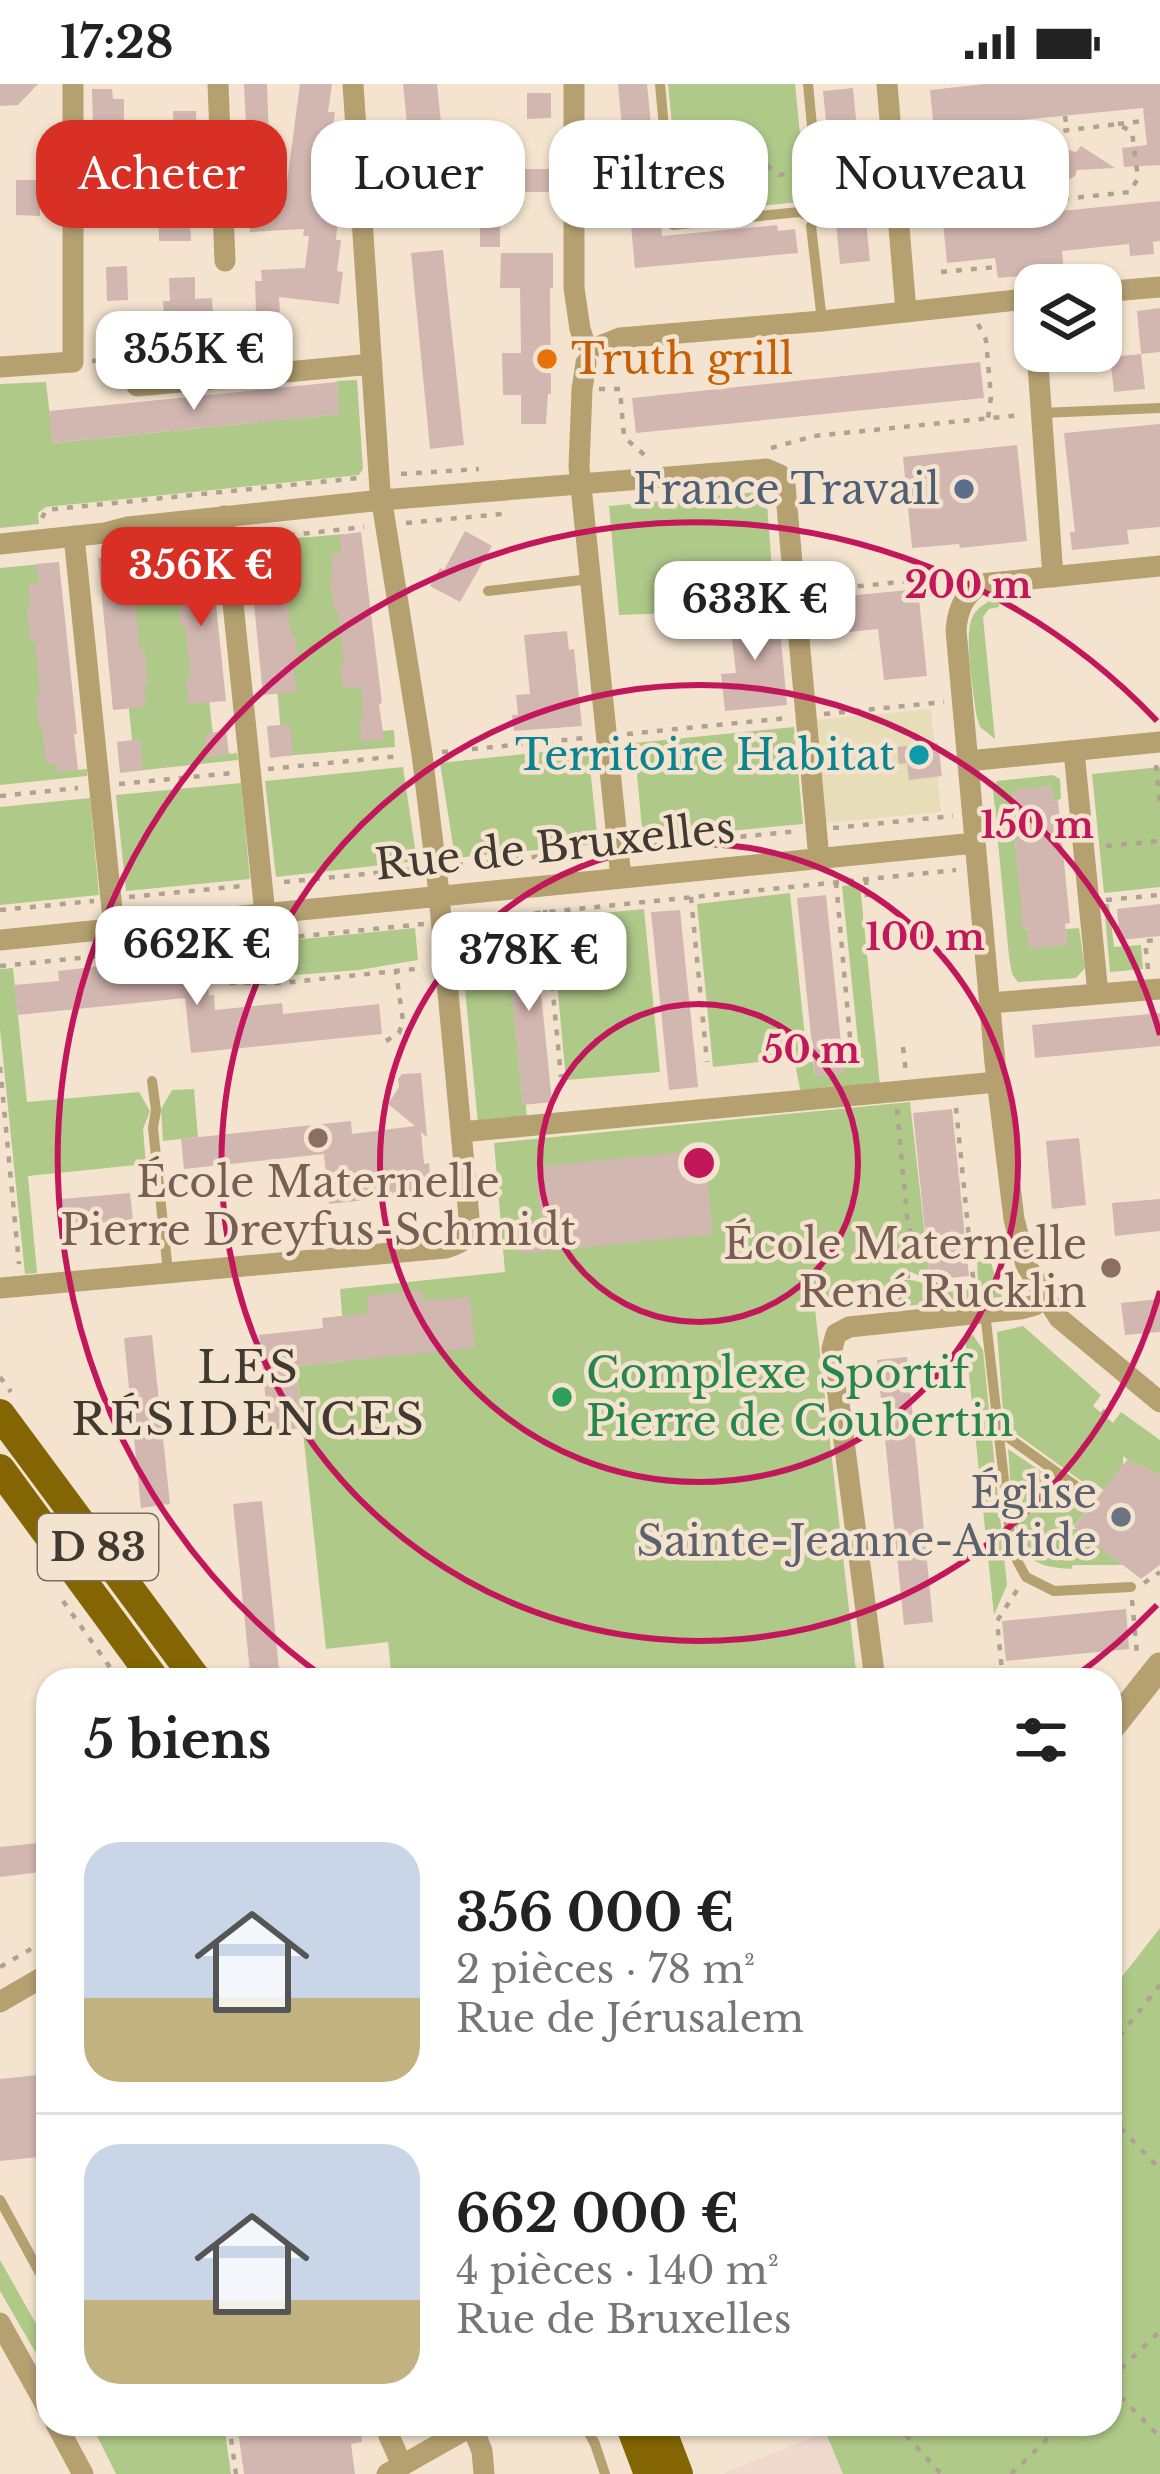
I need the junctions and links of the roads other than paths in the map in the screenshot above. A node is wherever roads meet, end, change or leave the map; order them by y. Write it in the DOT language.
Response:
graph roads {
  1 [pos="73,84"];
  2 [pos="218,84"];
  3 [pos="353,84"];
  4 [pos="574,84"];
  5 [pos="660,84"];
  6 [pos="808,84"];
  7 [pos="887,84"];
  8 [pos="811,120"];
  9 [pos="792,213"];
  10 [pos="811,228"];
  11 [pos="225,261"];
  12 [pos="1160,287"];
  13 [pos="1122,290"];
  14 [pos="1014,300"];
  15 [pos="906,311"];
  16 [pos="822,321"];
  17 [pos="590,350"];
  18 [pos="371,364"];
  19 [pos="0,367"];
  20 [pos="1039,372"];
  21 [pos="136,386"];
  22 [pos="1160,408"];
  23 [pos="1042,413"];
  24 [pos="581,486"];
  25 [pos="382,500"];
  26 [pos="224,516"];
  27 [pos="74,536"];
  28 [pos="0,544"];
  29 [pos="1160,566"];
  30 [pos="1053,577"];
  31 [pos="590,579"];
  32 [pos="488,591"];
  33 [pos="1157,743"];
  34 [pos="1074,751"];
  35 [pos="968,761"];
  36 [pos="975,843"];
  37 [pos="819,859"];
  38 [pos="621,878"];
  39 [pos="440,896"];
  40 [pos="266,914"];
  41 [pos="114,929"];
  42 [pos="0,940"];
  43 [pos="1154,980"];
  44 [pos="1099,994"];
  45 [pos="990,1004"];
  46 [pos="152,1082"];
  47 [pos="997,1082"];
  48 [pos="460,1132"];
  49 [pos="168,1272"];
  50 [pos="11,1287"];
  51 [pos="1045,1298"];
  52 [pos="985,1312"];
  53 [pos="1160,1402"];
  54 [pos="0,1414"];
  55 [pos="999,1431"];
  56 [pos="0,1469"];
  57 [pos="1083,1491"];
  58 [pos="1131,1587"];
  59 [pos="1160,1666"];
  60 [pos="146,1668"];
  61 [pos="188,1668"];
  62 [pos="872,1668"];
  63 [pos="1123,1697"];
  64 [pos="36,1981"];
  65 [pos="0,2002"];
  66 [pos="0,2200"];
  67 [pos="36,2266"];
  68 [pos="0,2323"];
  69 [pos="36,2385"];
  70 [pos="62,2436"];
  71 [pos="389,2436"];
  72 [pos="454,2436"];
  73 [pos="477,2436"];
  74 [pos="591,2436"];
  75 [pos="635,2436"];
  76 [pos="664,2436"];
  77 [pos="394,2470"];
  78 [pos="83,2474"];
  79 [pos="484,2474"];
  80 [pos="605,2474"];
  81 [pos="649,2474"];
  82 [pos="678,2474"];
  1 -- 19 [label="street"];
  2 -- 11 [label="street"];
  3 -- 18 [label="street"];
  4 -- 17 [label="street"];
  5 -- 9 [label="lane"];
  6 -- 8 [label="lane"];
  7 -- 15 [label="street"];
  10 -- 16 [label="lane"];
  12 -- 13 [label="street"];
  14 -- 15 [label="street"];
  15 -- 16 [label="street"];
  16 -- 17 [label="street"];
  17 -- 24 [label="street"];
  18 -- 21 [label="street"];
  18 -- 25 [label="street"];
  20 -- 23 [label="street"];
  22 -- 23 [label="lane"];
  23 -- 30 [label="street"];
  24 -- 25 [label="street"];
  24 -- 31 [label="street"];
  24 -- 37 [label="street"];
  25 -- 26 [label="street"];
  25 -- 39 [label="street"];
  26 -- 27 [label="street"];
  26 -- 40 [label="street"];
  27 -- 28 [label="street"];
  27 -- 41 [label="street"];
  29 -- 30 [label="street"];
  30 -- 35 [label="street"];
  31 -- 32 [label="lane"];
  31 -- 38 [label="street"];
  33 -- 34 [label="street"];
  34 -- 35 [label="street"];
  34 -- 44 [label="street"];
  35 -- 36 [label="street"];
  36 -- 37 [label="street, Rue de Bruxelles"];
  36 -- 45 [label="street"];
  37 -- 38 [label="street, Rue de Bruxelles"];
  38 -- 39 [label="street, Rue de Bruxelles"];
  39 -- 40 [label="street, Rue de Bruxelles"];
  39 -- 48 [label="street"];
  40 -- 41 [label="street, Rue de Bruxelles"];
  41 -- 42 [label="street, Rue de Bruxelles"];
  43 -- 44 [label="street"];
  44 -- 45 [label="street"];
  45 -- 47 [label="street"];
  46 -- 49 [label="lane"];
  47 -- 48 [label="street"];
  47 -- 51 [label="street"];
  48 -- 49 [label="street"];
  49 -- 50 [label="street"];
  51 -- 52 [label="street"];
  51 -- 53 [label="street"];
  52 -- 55 [label="lane"];
  52 -- 62 [label="street"];
  54 -- 61 [label="main road, D 83"];
  55 -- 57 [label="lane"];
  55 -- 58 [label="lane"];
  56 -- 60 [label="main road, D 83"];
  59 -- 63 [label="street"];
  64 -- 65 [label="street"];
  66 -- 67 [label="lane"];
  68 -- 69 [label="street"];
  70 -- 78 [label="street"];
  71 -- 77 [label="street"];
  72 -- 77 [label="street"];
  73 -- 79 [label="street"];
  74 -- 80 [label="lane"];
  75 -- 81 [label="main road"];
  76 -- 82 [label="main road"];
}
